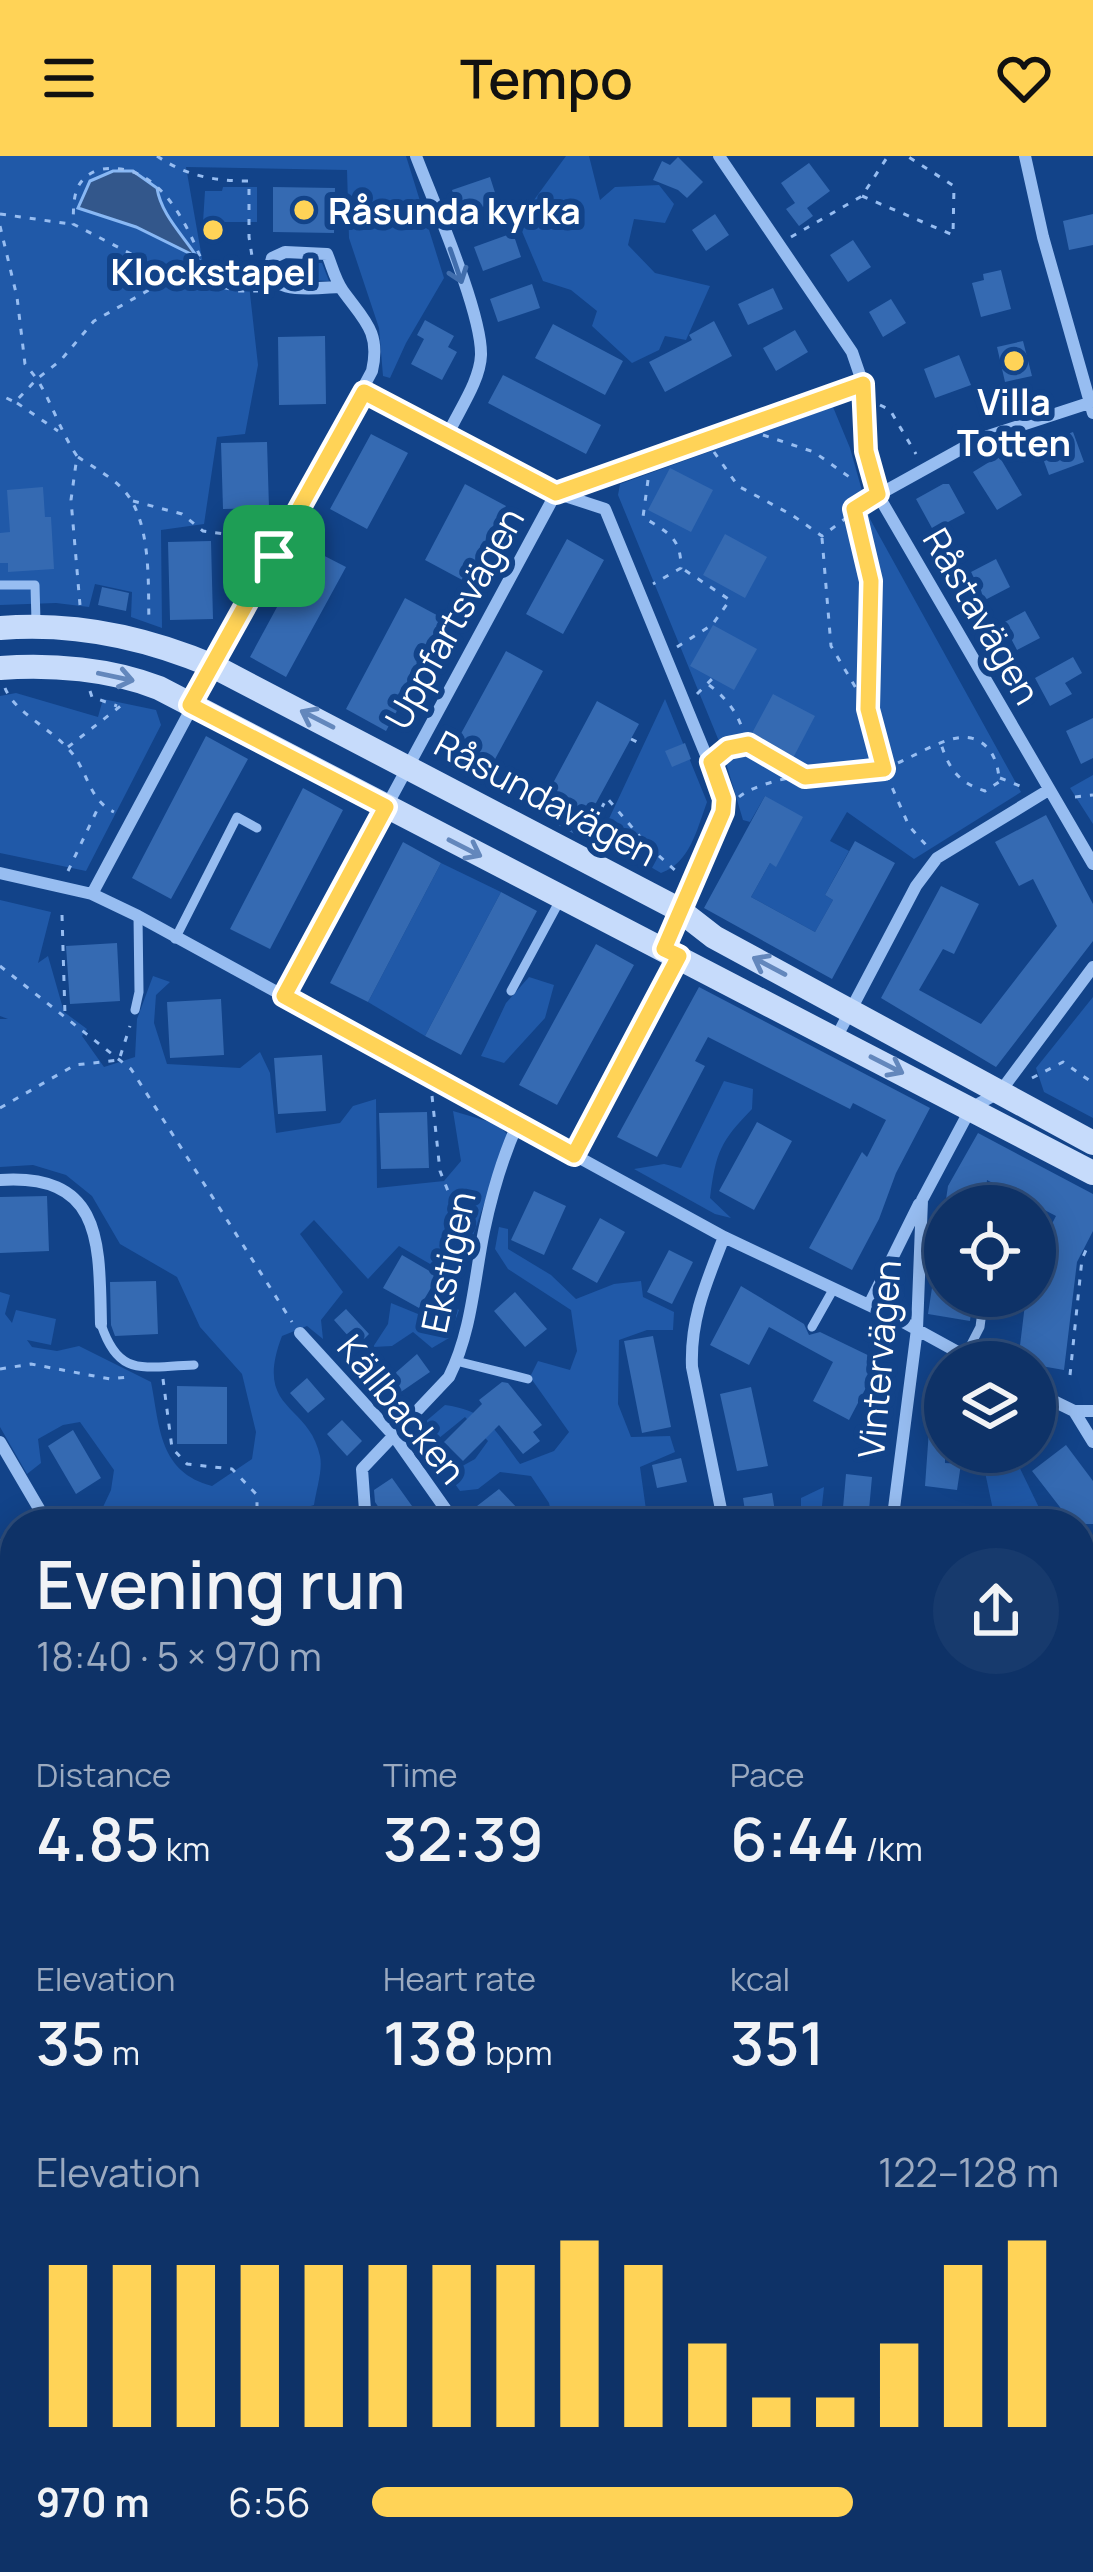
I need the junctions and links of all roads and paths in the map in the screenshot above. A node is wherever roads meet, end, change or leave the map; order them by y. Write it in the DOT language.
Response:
graph roads {
  1 [pos="157,156"];
  2 [pos="416,156"];
  3 [pos="719,156"];
  4 [pos="888,156"];
  5 [pos="907,156"];
  6 [pos="1025,156"];
  7 [pos="862,196"];
  8 [pos="0,214"];
  9 [pos="73,224"];
  10 [pos="0,226"];
  11 [pos="249,237"];
  12 [pos="779,244"];
  13 [pos="174,276"];
  14 [pos="274,282"];
  15 [pos="211,284"];
  16 [pos="340,287"];
  17 [pos="37,379"];
  18 [pos="863,384"];
  19 [pos="364,392"];
  20 [pos="0,395"];
  21 [pos="15,402"];
  22 [pos="880,405"];
  23 [pos="1091,408"];
  24 [pos="756,433"];
  25 [pos="62,434"];
  26 [pos="448,434"];
  27 [pos="712,450"];
  28 [pos="77,456"];
  29 [pos="918,461"];
  30 [pos="647,475"];
  31 [pos="859,482"];
  32 [pos="556,493"];
  33 [pos="878,494"];
  34 [pos="132,500"];
  35 [pos="854,509"];
  36 [pos="822,536"];
  37 [pos="274,556"];
  38 [pos="681,568"];
  39 [pos="0,585"];
  40 [pos="640,590"];
  41 [pos="80,611"];
  42 [pos="149,623"];
  43 [pos="0,628"];
  44 [pos="36,628"];
  45 [pos="676,648"];
  46 [pos="213,666"];
  47 [pos="2,677"];
  48 [pos="89,690"];
  49 [pos="699,693"];
  50 [pos="130,699"];
  51 [pos="190,705"];
  52 [pos="119,707"];
  53 [pos="868,709"];
  54 [pos="941,744"];
  55 [pos="743,745"];
  56 [pos="67,748"];
  57 [pos="711,762"];
  58 [pos="408,765"];
  59 [pos="884,769"];
  60 [pos="805,777"];
  61 [pos="999,778"];
  62 [pos="1026,788"];
  63 [pos="1047,791"];
  64 [pos="742,794"];
  65 [pos="1093,795"];
  66 [pos="1078,796"];
  67 [pos="99,805"];
  68 [pos="386,807"];
  69 [pos="130,819"];
  70 [pos="257,828"];
  71 [pos="583,842"];
  72 [pos="1088,850"];
  73 [pos="937,858"];
  74 [pos="1093,864"];
  75 [pos="68,871"];
  76 [pos="0,873"];
  77 [pos="679,874"];
  78 [pos="92,894"];
  79 [pos="562,897"];
  80 [pos="678,909"];
  81 [pos="62,915"];
  82 [pos="138,916"];
  83 [pos="175,939"];
  84 [pos="671,952"];
  85 [pos="0,966"];
  86 [pos="1093,967"];
  87 [pos="511,992"];
  88 [pos="284,996"];
  89 [pos="849,1007"];
  90 [pos="135,1010"];
  91 [pos="65,1017"];
  92 [pos="836,1038"];
  93 [pos="119,1060"];
  94 [pos="1032,1078"];
  95 [pos="1093,1082"];
  96 [pos="432,1090"];
  97 [pos="1000,1092"];
  98 [pos="0,1108"];
  99 [pos="971,1108"];
  100 [pos="518,1123"];
  101 [pos="1093,1143"];
  102 [pos="574,1155"];
  103 [pos="1093,1173"];
  104 [pos="0,1180"];
  105 [pos="922,1200"];
  106 [pos="724,1237"];
  107 [pos="472,1249"];
  108 [pos="1093,1249"];
  109 [pos="834,1288"];
  110 [pos="869,1305"];
  111 [pos="101,1324"];
  112 [pos="812,1327"];
  113 [pos="916,1330"];
  114 [pos="299,1333"];
  115 [pos="936,1341"];
  116 [pos="456,1361"];
  117 [pos="194,1365"];
  118 [pos="138,1366"];
  119 [pos="163,1366"];
  120 [pos="0,1369"];
  121 [pos="1070,1375"];
  122 [pos="528,1379"];
  123 [pos="1056,1402"];
  124 [pos="1074,1411"];
  125 [pos="1093,1412"];
  126 [pos="394,1436"];
  127 [pos="0,1442"];
  128 [pos="1093,1442"];
  129 [pos="39,1509"];
  130 [pos="257,1509"];
  131 [pos="365,1509"];
  132 [pos="445,1509"];
  133 [pos="721,1509"];
  134 [pos="894,1509"];
  1 -- 11 [label="path"];
  2 -- 26 [label="street, one-way"];
  3 -- 12 [label="street, Råstavägen"];
  4 -- 7 [label="path"];
  5 -- 7 [label="path"];
  6 -- 23 [label="street"];
  7 -- 12 [label="path"];
  8 -- 9 [label="path"];
  9 -- 13 [label="path"];
  9 -- 15 [label="path"];
  10 -- 17 [label="path"];
  12 -- 18 [label="street, Råstavägen"];
  13 -- 15 [label="path"];
  13 -- 17 [label="path"];
  14 -- 15 [label="path"];
  14 -- 16 [label="street"];
  14 -- 16 [label="street"];
  16 -- 19 [label="street"];
  17 -- 21 [label="path"];
  17 -- 25 [label="path"];
  18 -- 32 [label="street, Uppfartsvägen"];
  18 -- 33 [label="street, Råstavägen"];
  19 -- 26 [label="street"];
  19 -- 37 [label="street"];
  20 -- 21 [label="path"];
  21 -- 25 [label="path"];
  22 -- 29 [label="path"];
  23 -- 33 [label="street"];
  24 -- 31 [label="path"];
  25 -- 28 [label="path"];
  26 -- 32 [label="street"];
  27 -- 36 [label="path"];
  28 -- 34 [label="path"];
  28 -- 41 [label="path"];
  30 -- 38 [label="path"];
  32 -- 40 [label="street"];
  32 -- 58 [label="street, Uppfartsvägen"];
  33 -- 35 [label="path"];
  33 -- 63 [label="street, Råstavägen"];
  34 -- 37 [label="path"];
  34 -- 42 [label="path"];
  35 -- 36 [label="path"];
  35 -- 53 [label="path"];
  36 -- 53 [label="path"];
  37 -- 46 [label="street"];
  38 -- 40 [label="path"];
  38 -- 45 [label="path"];
  39 -- 44 [label="lane"];
  40 -- 57 [label="street"];
  43 -- 44 [label="street, Råsundavägen"];
  44 -- 46 [label="street, Råsundavägen"];
  46 -- 51 [label="street"];
  58 -- 46 [label="street, Råsundavägen, one-way"];
  47 -- 51 [label="street, one-way"];
  47 -- 56 [label="path"];
  48 -- 52 [label="path"];
  49 -- 55 [label="path"];
  50 -- 52 [label="path"];
  51 -- 68 [label="street"];
  51 -- 69 [label="street"];
  52 -- 56 [label="path"];
  53 -- 59 [label="path"];
  54 -- 59 [label="path"];
  54 -- 61 [label="path"];
  54 -- 61 [label="path"];
  55 -- 57 [label="path"];
  55 -- 60 [label="path"];
  56 -- 67 [label="path"];
  57 -- 80 [label="street"];
  58 -- 68 [label="street, Uppfartsvägen"];
  58 -- 80 [label="street, Råsundavägen"];
  59 -- 60 [label="path"];
  59 -- 73 [label="path"];
  60 -- 64 [label="path"];
  61 -- 62 [label="path"];
  63 -- 72 [label="street, Råstavägen"];
  63 -- 73 [label="street"];
  65 -- 66 [label="path"];
  67 -- 69 [label="path"];
  67 -- 75 [label="path"];
  68 -- 79 [label="street, one-way"];
  68 -- 88 [label="street, Uppfartsvägen"];
  69 -- 78 [label="street"];
  70 -- 83 [label="lane"];
  71 -- 77 [label="path"];
  72 -- 74 [label="street, Råstavägen"];
  73 -- 89 [label="street"];
  76 -- 78 [label="street"];
  78 -- 82 [label="street"];
  79 -- 84 [label="street"];
  79 -- 87 [label="lane"];
  80 -- 84 [label="street"];
  89 -- 80 [label="street, Råsundavägen, one-way"];
  81 -- 91 [label="path"];
  82 -- 83 [label="street"];
  82 -- 90 [label="lane"];
  83 -- 88 [label="street"];
  84 -- 92 [label="street"];
  84 -- 102 [label="street"];
  85 -- 91 [label="path"];
  86 -- 97 [label="street"];
  88 -- 100 [label="street"];
  89 -- 92 [label="street"];
  89 -- 97 [label="street, Råsundavägen"];
  90 -- 93 [label="path"];
  91 -- 93 [label="path"];
  92 -- 99 [label="street, one-way"];
  93 -- 98 [label="path"];
  93 -- 114 [label="path"];
  94 -- 95 [label="path"];
  96 -- 107 [label="path"];
  97 -- 99 [label="street"];
  97 -- 101 [label="street, Råsundavägen"];
  99 -- 103 [label="street"];
  99 -- 105 [label="street, Vintervägen"];
  100 -- 102 [label="street"];
  100 -- 116 [label="street, Ekstigen"];
  102 -- 106 [label="street"];
  104 -- 111 [label="street"];
  105 -- 110 [label="street, Vintervägen"];
  105 -- 113 [label="street, Vintervägen"];
  106 -- 109 [label="street"];
  106 -- 133 [label="street"];
  108 -- 121 [label="path"];
  109 -- 110 [label="street"];
  109 -- 112 [label="lane"];
  110 -- 113 [label="street"];
  111 -- 118 [label="lane"];
  113 -- 115 [label="street"];
  113 -- 134 [label="street, Vintervägen"];
  114 -- 126 [label="street, Källbacken"];
  116 -- 122 [label="lane"];
  116 -- 126 [label="street, Ekstigen"];
  117 -- 119 [label="lane"];
  118 -- 119 [label="lane"];
  118 -- 120 [label="path"];
  119 -- 130 [label="path"];
  123 -- 124 [label="street"];
  124 -- 125 [label="street"];
  124 -- 128 [label="street"];
  126 -- 131 [label="street, Ekstigen"];
  126 -- 132 [label="street, Källbacken"];
  127 -- 129 [label="street"];
}
